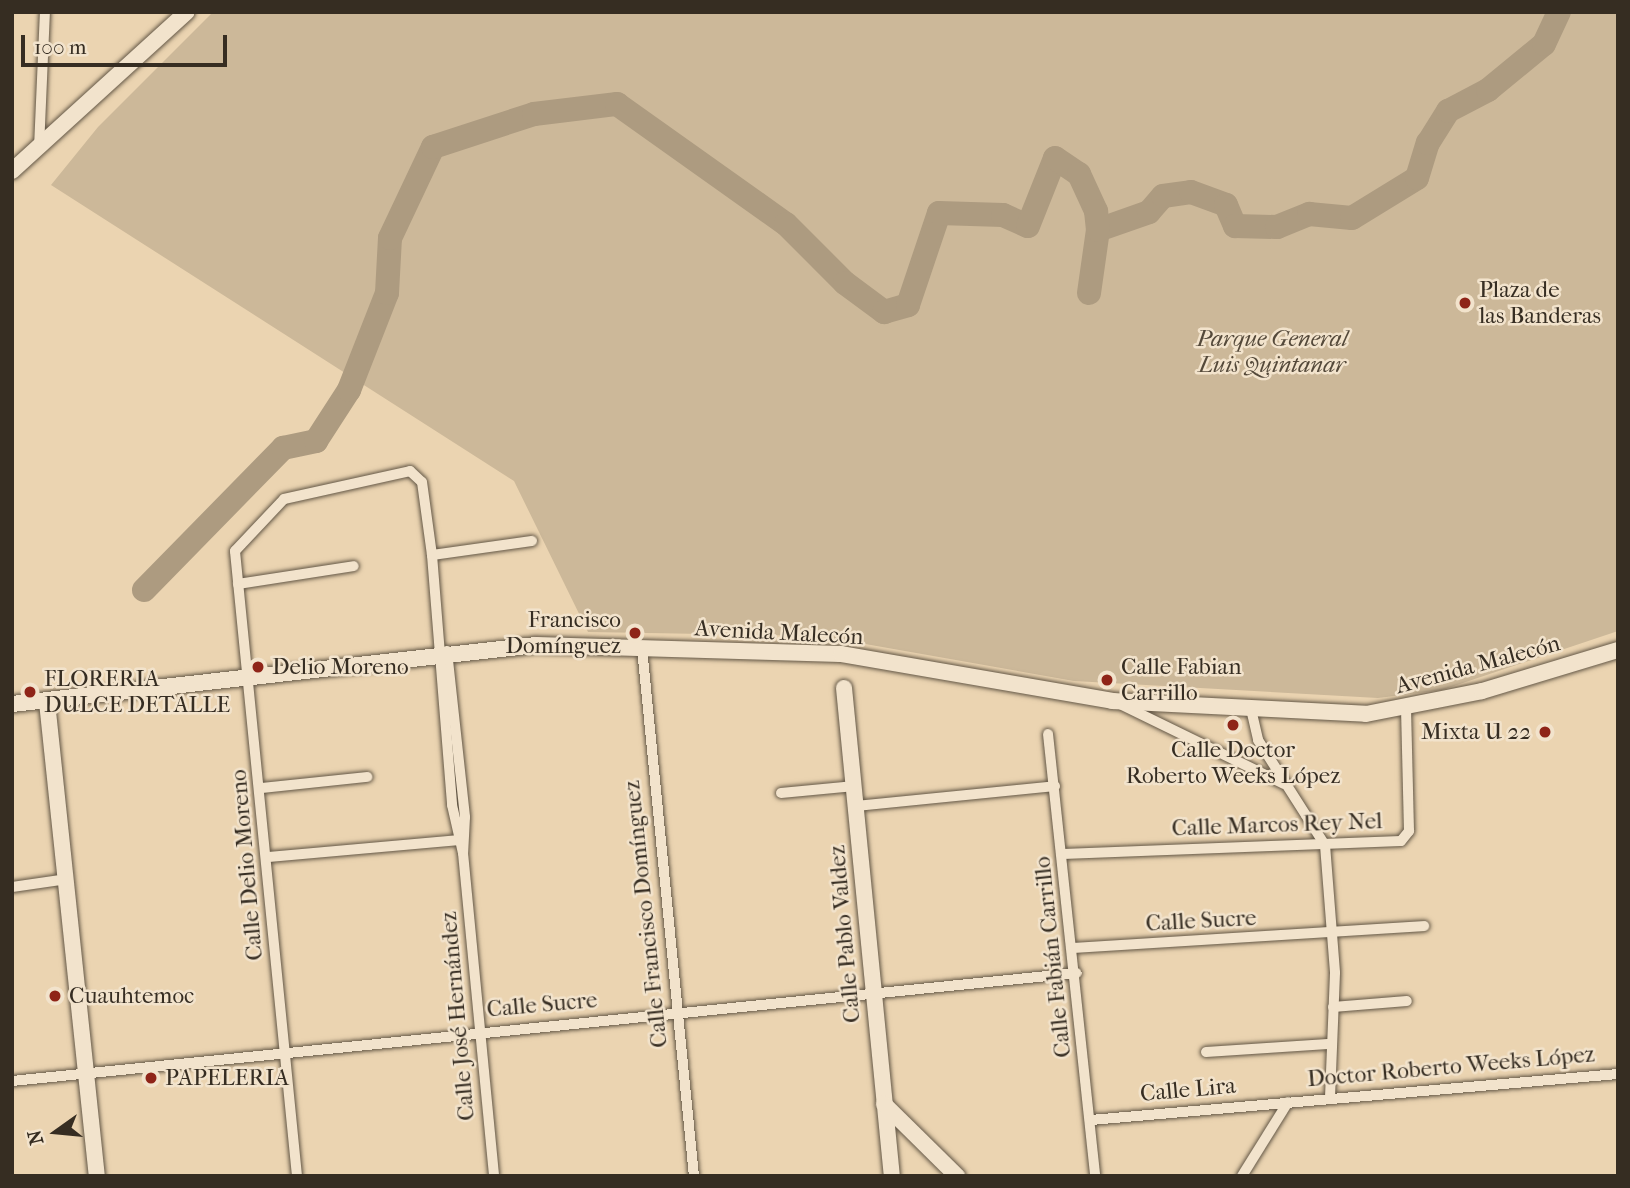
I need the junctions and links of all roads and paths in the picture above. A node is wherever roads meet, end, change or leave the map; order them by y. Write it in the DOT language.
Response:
graph roads {
  1 [pos="45,12"];
  2 [pos="186,13"];
  3 [pos="39,150"];
  4 [pos="12,171"];
  5 [pos="344,481"];
  6 [pos="532,541"];
  7 [pos="432,555"];
  8 [pos="354,566"];
  9 [pos="238,584"];
  10 [pos="642,648"];
  11 [pos="1618,650"];
  12 [pos="443,651"];
  13 [pos="247,682"];
  14 [pos="844,688"];
  15 [pos="1112,701"];
  16 [pos="47,702"];
  17 [pos="12,704"];
  18 [pos="1251,709"];
  19 [pos="1406,710"];
  20 [pos="1048,734"];
  21 [pos="367,777"];
  22 [pos="1284,783"];
  23 [pos="855,786"];
  24 [pos="1055,786"];
  25 [pos="262,788"];
  26 [pos="781,793"];
  27 [pos="856,806"];
  28 [pos="462,840"];
  29 [pos="1325,845"];
  30 [pos="1063,854"];
  31 [pos="268,857"];
  32 [pos="67,879"];
  33 [pos="12,887"];
  34 [pos="1424,926"];
  35 [pos="1331,936"];
  36 [pos="1074,948"];
  37 [pos="1077,973"];
  38 [pos="872,994"];
  39 [pos="1407,1001"];
  40 [pos="1333,1007"];
  41 [pos="677,1014"];
  42 [pos="481,1031"];
  43 [pos="1328,1044"];
  44 [pos="284,1049"];
  45 [pos="1206,1052"];
  46 [pos="85,1072"];
  47 [pos="1618,1074"];
  48 [pos="12,1081"];
  49 [pos="1330,1097"];
  50 [pos="1288,1102"];
  51 [pos="884,1104"];
  52 [pos="1091,1120"];
  53 [pos="97,1176"];
  54 [pos="297,1176"];
  55 [pos="494,1176"];
  56 [pos="694,1176"];
  57 [pos="892,1176"];
  58 [pos="957,1176"];
  59 [pos="1095,1176"];
  60 [pos="1242,1176"];
  1 -- 3 [label="street"];
  2 -- 3 [label="main road"];
  3 -- 4 [label="main road"];
  5 -- 7 [label="street, Calle José Hernández"];
  5 -- 9 [label="street, Calle Delio Moreno"];
  6 -- 7 [label="street"];
  7 -- 12 [label="street, Calle José Hernández"];
  8 -- 9 [label="street"];
  9 -- 13 [label="street, Calle Delio Moreno"];
  10 -- 12 [label="main road, Avenida Malecón"];
  10 -- 15 [label="main road, Avenida Malecón"];
  10 -- 41 [label="street, Calle Francisco Domínguez"];
  11 -- 19 [label="main road, Avenida Malecón"];
  12 -- 13 [label="main road, Avenida Malecón"];
  12 -- 28 [label="street, Calle José Hernández"];
  13 -- 16 [label="main road, Avenida Malecón"];
  13 -- 25 [label="street, Calle Delio Moreno"];
  14 -- 23 [label="main road, Calle Pablo Valdez"];
  15 -- 18 [label="main road, Avenida Malecón"];
  15 -- 22 [label="street"];
  16 -- 17 [label="main road, Avenida Malecón"];
  16 -- 32 [label="main road"];
  18 -- 19 [label="main road, Avenida Malecón"];
  18 -- 22 [label="street"];
  19 -- 29 [label="street, Calle Marcos Rey Nel"];
  20 -- 24 [label="street, Calle Fabián Carrillo"];
  21 -- 25 [label="street"];
  22 -- 29 [label="street"];
  23 -- 26 [label="street"];
  23 -- 27 [label="main road, Calle Pablo Valdez"];
  24 -- 27 [label="street"];
  24 -- 30 [label="street, Calle Fabián Carrillo"];
  25 -- 31 [label="street, Calle Delio Moreno"];
  27 -- 38 [label="main road, Calle Pablo Valdez"];
  28 -- 31 [label="street"];
  28 -- 42 [label="street, Calle José Hernández"];
  29 -- 30 [label="street, Calle Marcos Rey Nel"];
  29 -- 35 [label="street"];
  30 -- 36 [label="street, Calle Fabián Carrillo"];
  31 -- 44 [label="street, Calle Delio Moreno"];
  32 -- 33 [label="street"];
  32 -- 46 [label="main road"];
  34 -- 35 [label="street, Calle Sucre"];
  35 -- 36 [label="street, Calle Sucre"];
  35 -- 40 [label="street"];
  36 -- 37 [label="street, Calle Fabián Carrillo"];
  37 -- 38 [label="street, Calle Sucre"];
  37 -- 52 [label="street, Calle Fabián Carrillo"];
  38 -- 41 [label="street, Calle Sucre"];
  38 -- 51 [label="main road, Calle Pablo Valdez"];
  39 -- 40 [label="street"];
  40 -- 43 [label="street"];
  41 -- 42 [label="street, Calle Sucre"];
  41 -- 56 [label="street, Calle Francisco Domínguez"];
  42 -- 44 [label="street, Calle Sucre"];
  42 -- 55 [label="street, Calle José Hernández"];
  43 -- 45 [label="street"];
  43 -- 49 [label="street"];
  44 -- 46 [label="street, Calle Sucre"];
  44 -- 54 [label="street, Calle Delio Moreno"];
  46 -- 48 [label="street, Calle Sucre"];
  46 -- 53 [label="main road"];
  47 -- 49 [label="street, Doctor Roberto Weeks López"];
  49 -- 50 [label="street, Doctor Roberto Weeks López"];
  50 -- 52 [label="street, Calle Lira"];
  50 -- 60 [label="street"];
  51 -- 57 [label="main road, Calle Pablo Valdez"];
  51 -- 58 [label="main road"];
  52 -- 59 [label="street, Calle Fabián Carrillo"];
}
